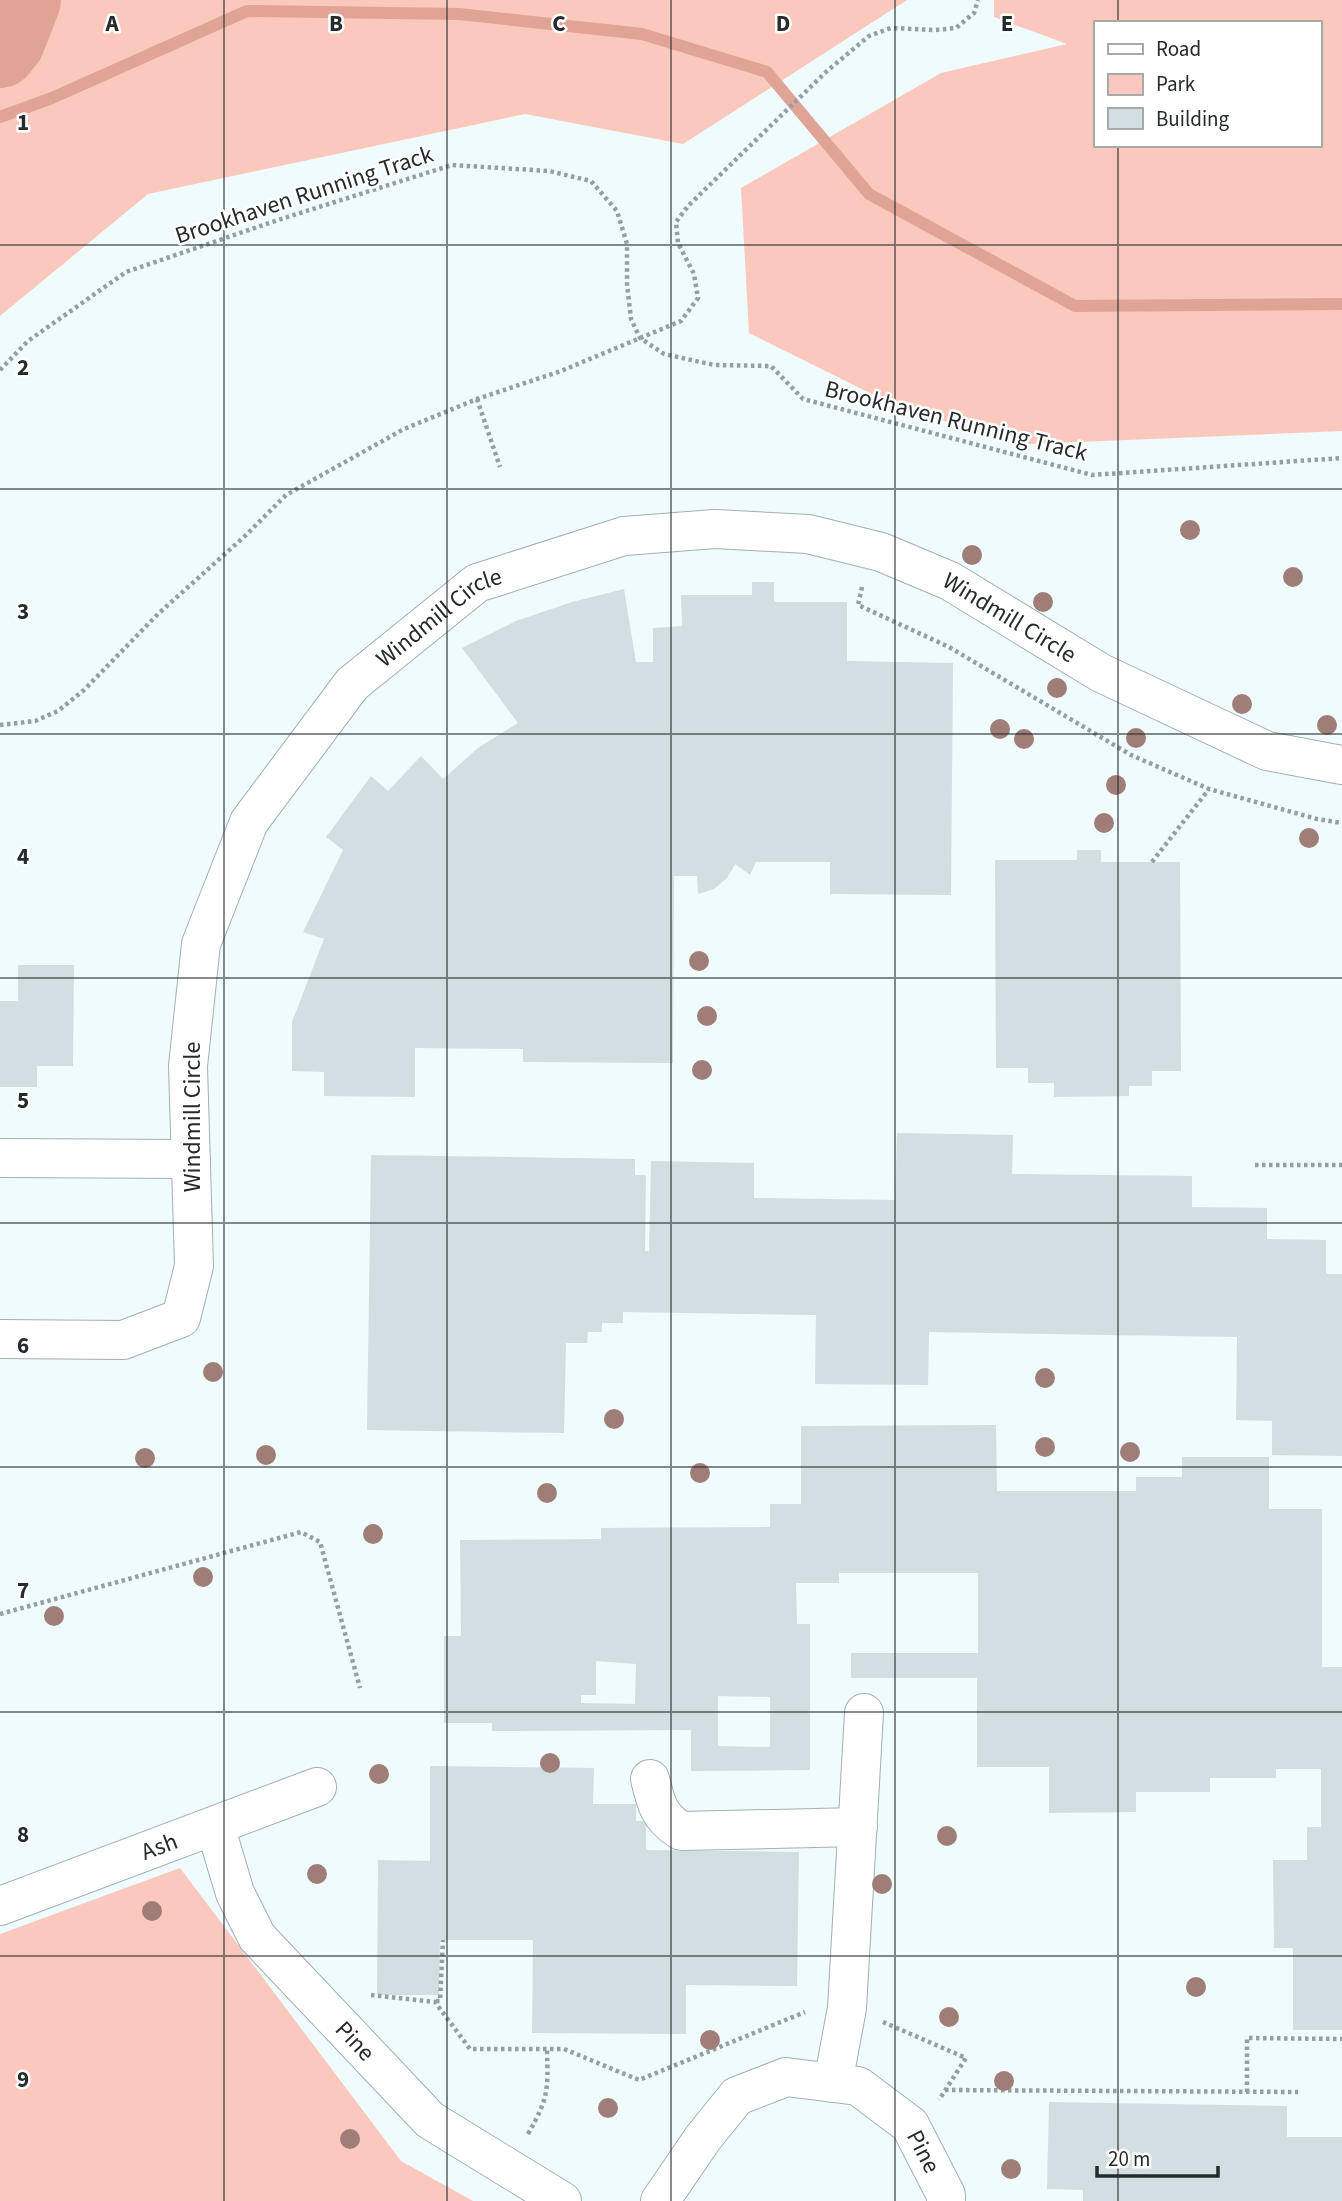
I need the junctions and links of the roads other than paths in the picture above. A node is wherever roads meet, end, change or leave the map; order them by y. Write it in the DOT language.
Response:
graph roads {
  1 [pos="1342,765"];
  2 [pos="0,1157"];
  3 [pos="191,1159"];
  4 [pos="0,1339"];
  5 [pos="864,1713"];
  6 [pos="650,1779"];
  7 [pos="317,1787"];
  8 [pos="215,1826"];
  9 [pos="858,1828"];
  10 [pos="0,1906"];
  11 [pos="833,2083"];
  12 [pos="562,2201"];
  13 [pos="660,2201"];
  14 [pos="946,2201"];
  1 -- 3 [label="lane, Windmill Circle"];
  2 -- 3 [label="lane"];
  3 -- 4 [label="lane, Windmill Circle"];
  5 -- 9 [label="lane"];
  6 -- 9 [label="lane"];
  7 -- 8 [label="lane, Ash"];
  8 -- 10 [label="lane, Ash"];
  8 -- 12 [label="lane, Pine"];
  9 -- 11 [label="lane"];
  11 -- 13 [label="lane, Pine"];
  11 -- 14 [label="lane, Pine"];
}
